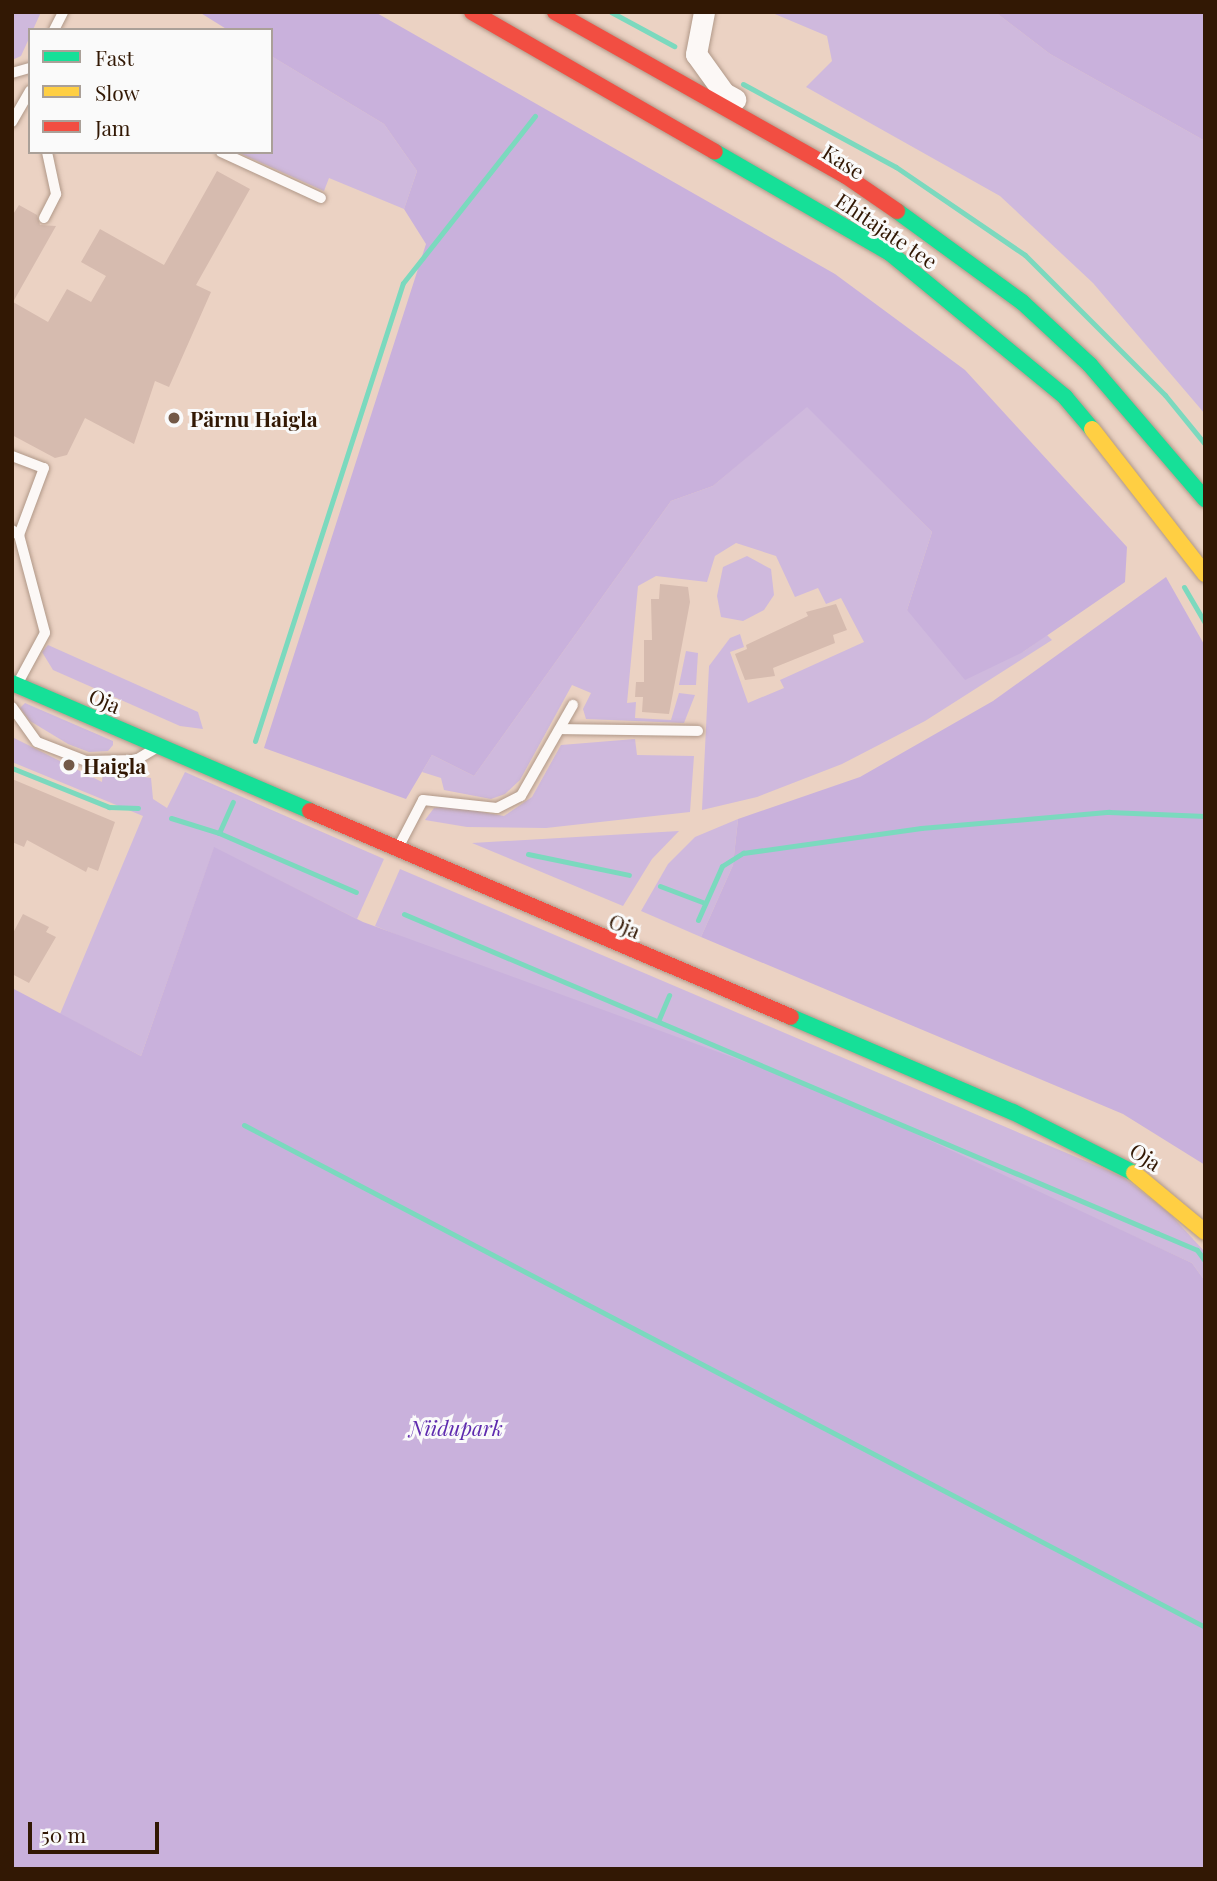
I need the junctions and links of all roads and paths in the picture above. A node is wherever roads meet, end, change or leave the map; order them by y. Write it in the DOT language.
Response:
graph roads {
  1 [pos="64,12"];
  2 [pos="472,12"];
  3 [pos="555,12"];
  4 [pos="705,12"];
  5 [pos="55,28"];
  6 [pos="28,94"];
  7 [pos="12,122"];
  8 [pos="47,154"];
  9 [pos="225,154"];
  10 [pos="321,198"];
  11 [pos="44,218"];
  12 [pos="1023,302"];
  13 [pos="12,456"];
  14 [pos="1205,499"];
  15 [pos="15,533"];
  16 [pos="1205,573"];
  17 [pos="15,684"];
  18 [pos="573,705"];
  19 [pos="12,707"];
  20 [pos="559,729"];
  21 [pos="698,731"];
  22 [pos="158,746"];
  23 [pos="396,850"];
  24 [pos="1205,1233"];
  1 -- 5 [label="lane"];
  2 -- 16 [label="main road, Ehitajate tee"];
  3 -- 12 [label="main road, Ehitajate tee"];
  4 -- 12 [label="street, Kase"];
  6 -- 7 [label="lane"];
  8 -- 11 [label="lane"];
  9 -- 10 [label="lane"];
  12 -- 14 [label="main road, Ehitajate tee"];
  13 -- 15 [label="lane"];
  15 -- 17 [label="lane"];
  17 -- 22 [label="main road, Oja"];
  18 -- 20 [label="lane"];
  19 -- 22 [label="lane"];
  20 -- 21 [label="lane"];
  20 -- 23 [label="lane"];
  22 -- 23 [label="main road, Oja"];
  23 -- 24 [label="main road, Oja"];
}
